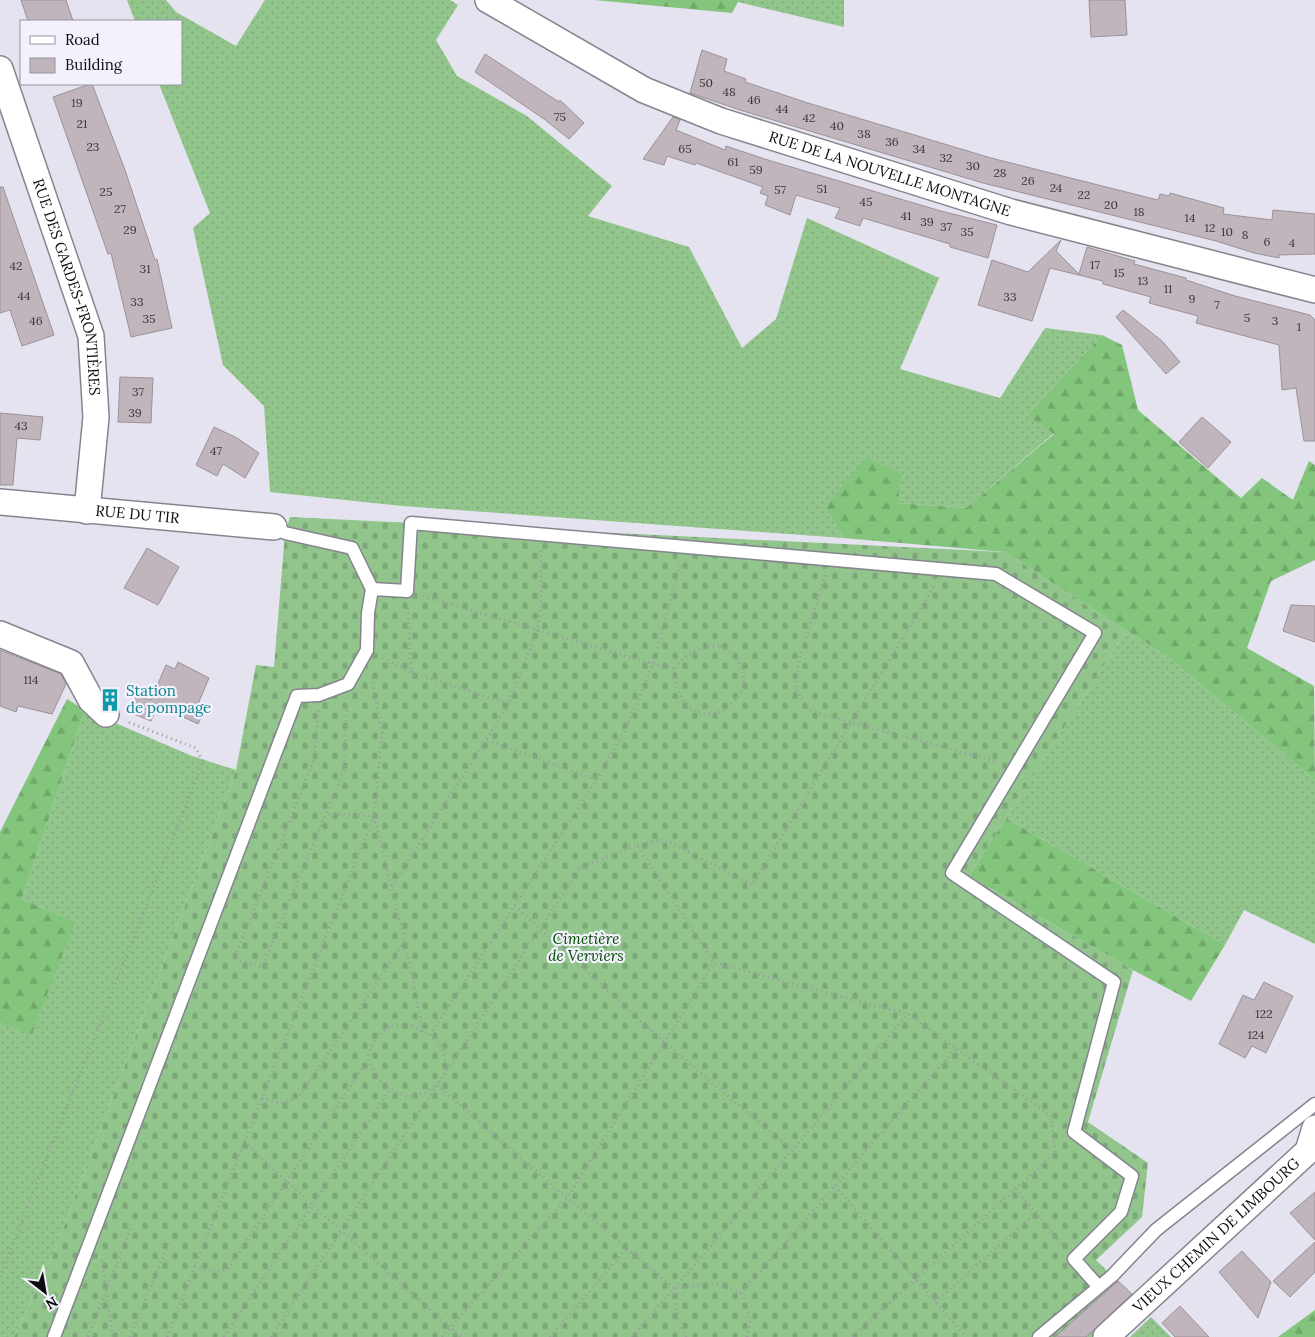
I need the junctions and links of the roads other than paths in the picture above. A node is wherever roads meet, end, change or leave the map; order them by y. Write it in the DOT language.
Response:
graph roads {
  1 [pos="488,0"];
  2 [pos="0,70"];
  3 [pos="1315,290"];
  4 [pos="0,502"];
  5 [pos="87,510"];
  6 [pos="274,527"];
  7 [pos="372,589"];
  8 [pos="0,634"];
  9 [pos="106,714"];
  10 [pos="1315,1104"];
  11 [pos="1315,1128"];
  12 [pos="1098,1286"];
  13 [pos="54,1337"];
  14 [pos="1039,1337"];
  15 [pos="1106,1337"];
  1 -- 3 [label="street, RUE DE LA NOUVELLE MONTAGNE"];
  2 -- 5 [label="street, RUE DES GARDES-FRONTIÈRES"];
  4 -- 5 [label="street, RUE DU TIR"];
  5 -- 6 [label="street, RUE DU TIR"];
  6 -- 7 [label="lane"];
  7 -- 12 [label="lane"];
  7 -- 13 [label="lane"];
  8 -- 9 [label="street"];
  10 -- 12 [label="lane"];
  11 -- 15 [label="street, VIEUX CHEMIN DE LIMBOURG"];
  12 -- 14 [label="lane"];
}
